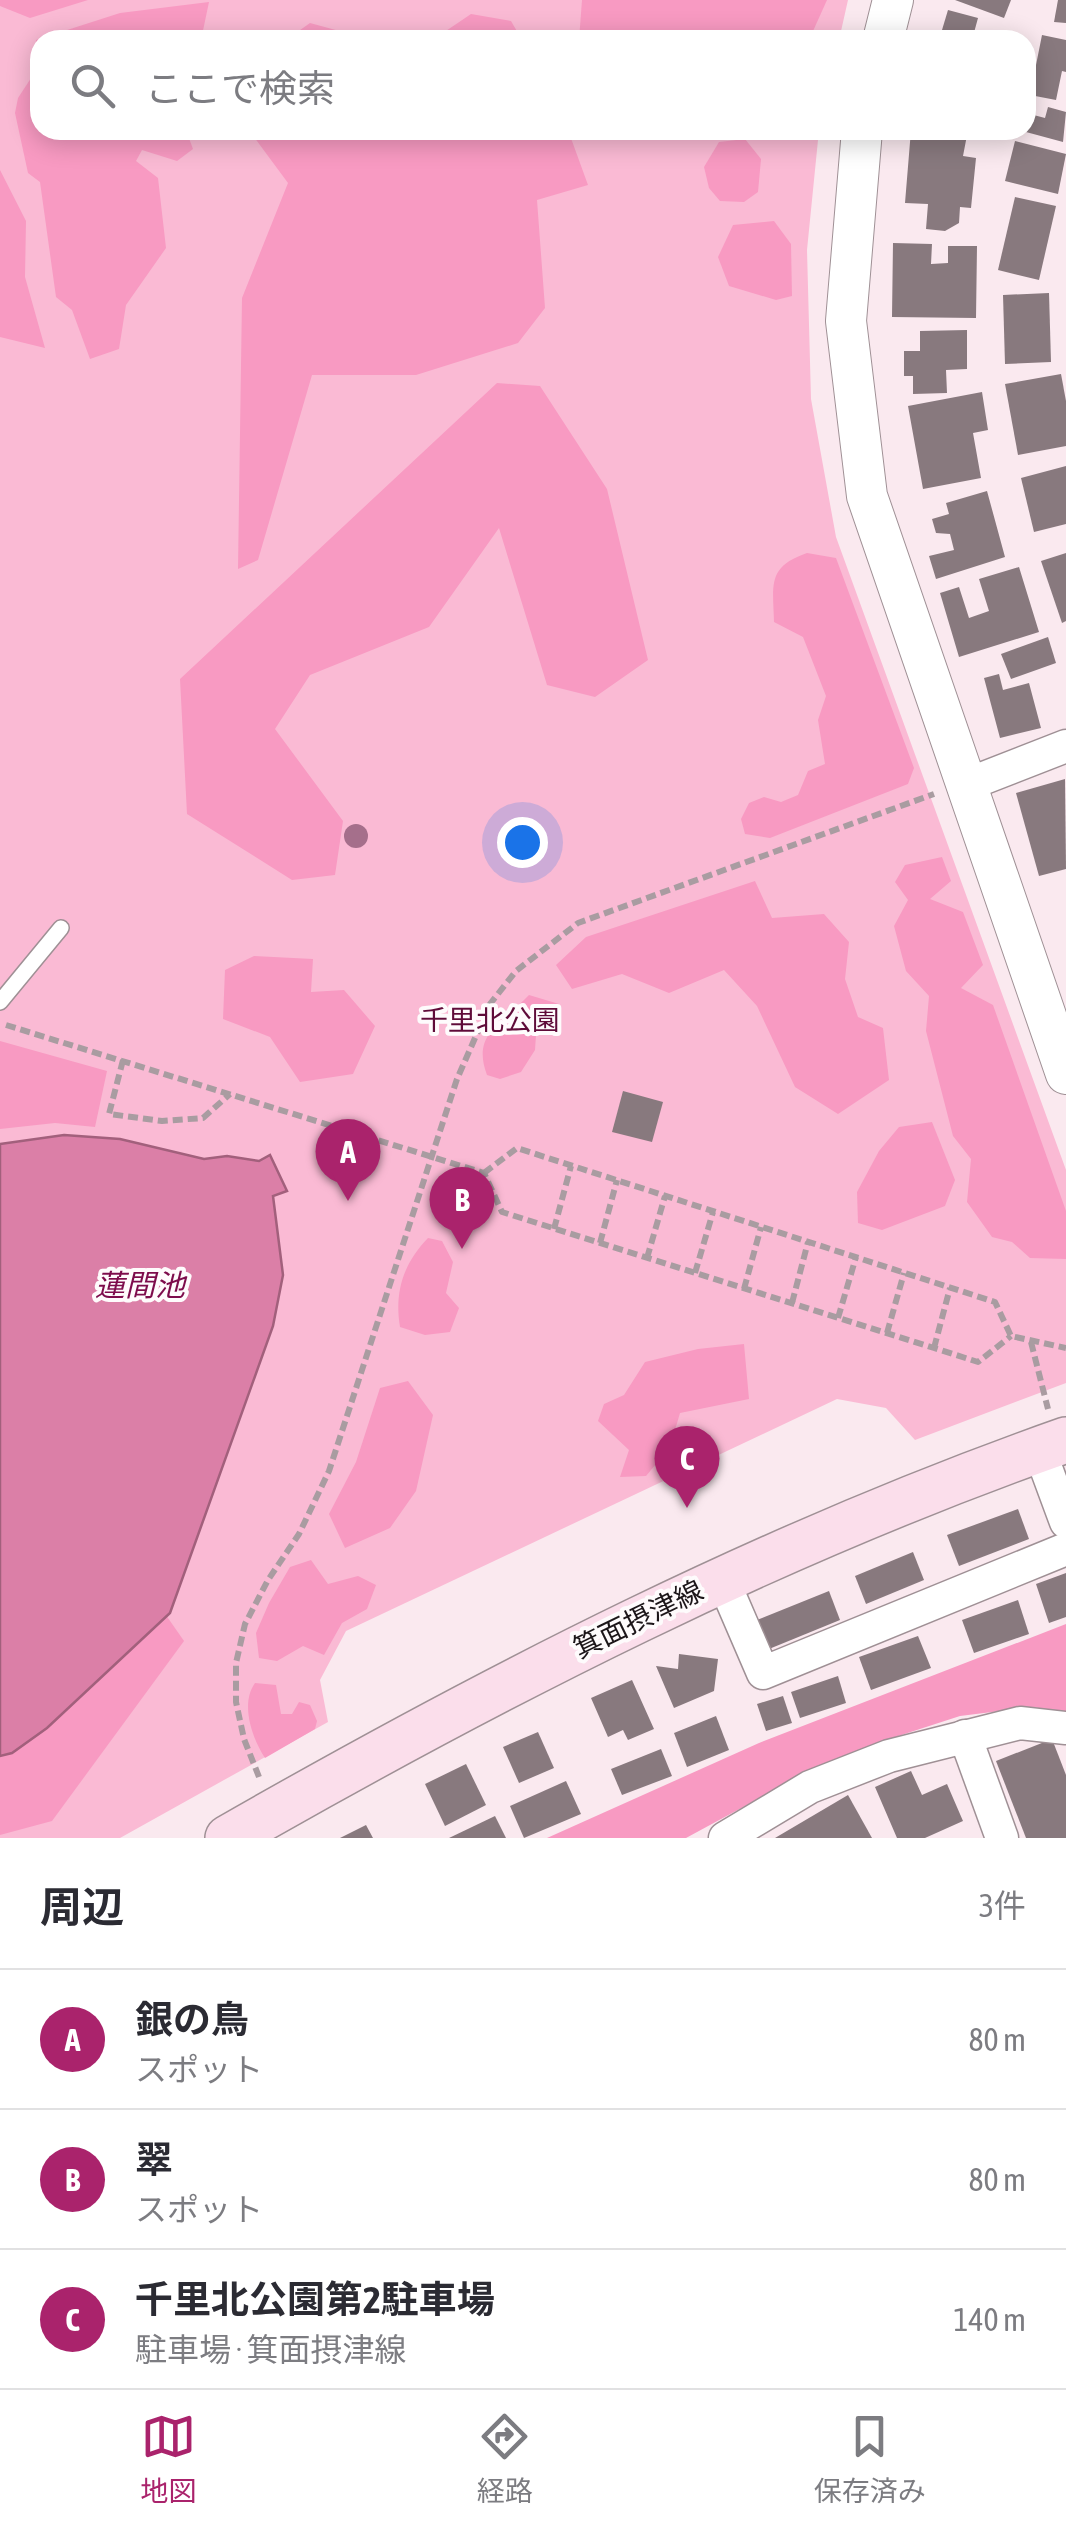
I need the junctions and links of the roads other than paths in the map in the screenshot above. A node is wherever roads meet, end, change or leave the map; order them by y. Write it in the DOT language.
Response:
graph roads {
  1 [pos="893,0"];
  2 [pos="886,30"];
  3 [pos="861,140"];
  4 [pos="1066,746"];
  5 [pos="950,789"];
  6 [pos="61,928"];
  7 [pos="0,1002"];
  8 [pos="1066,1074"];
  9 [pos="1051,1433"];
  10 [pos="1066,1522"];
  11 [pos="1066,1548"];
  12 [pos="722,1578"];
  13 [pos="1066,1728"];
  14 [pos="965,1736"];
  15 [pos="731,1836"];
  16 [pos="228,1838"];
  17 [pos="1002,1838"];
  1 -- 2 [label="street"];
  3 -- 5 [label="street"];
  4 -- 5 [label="street"];
  5 -- 8 [label="street"];
  6 -- 7 [label="lane"];
  9 -- 10 [label="street"];
  9 -- 12 [label="main road, 箕面摂津線"];
  11 -- 12 [label="street"];
  12 -- 16 [label="main road, 箕面摂津線"];
  13 -- 14 [label="street"];
  14 -- 15 [label="street"];
  14 -- 17 [label="street"];
}
